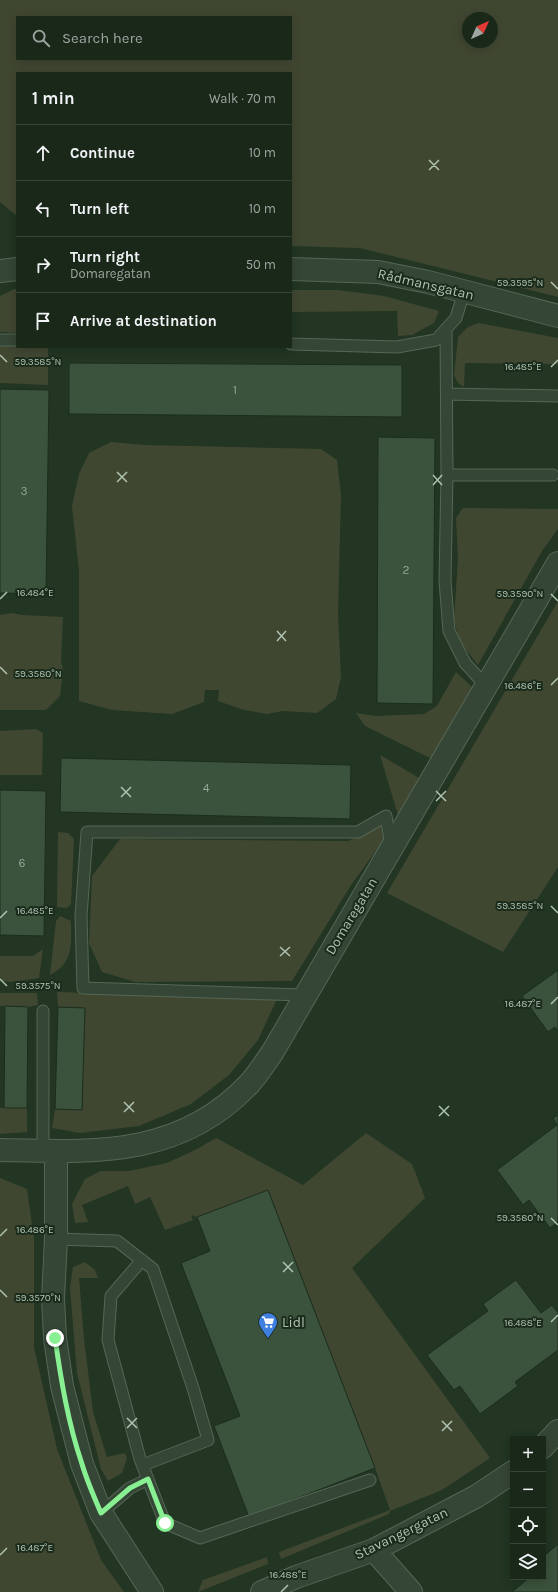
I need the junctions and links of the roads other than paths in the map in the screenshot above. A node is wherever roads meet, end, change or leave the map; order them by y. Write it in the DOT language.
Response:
graph roads {
  1 [pos="292,269"];
  2 [pos="16,270"];
  3 [pos="0,271"];
  4 [pos="464,292"];
  5 [pos="558,316"];
  6 [pos="446,329"];
  7 [pos="0,340"];
  8 [pos="16,340"];
  9 [pos="292,344"];
  10 [pos="447,394"];
  11 [pos="558,396"];
  12 [pos="447,475"];
  13 [pos="553,475"];
  14 [pos="558,563"];
  15 [pos="487,687"];
  16 [pos="391,848"];
  17 [pos="304,995"];
  18 [pos="43,1011"];
  19 [pos="0,1150"];
  20 [pos="49,1151"];
  21 [pos="56,1239"];
  22 [pos="142,1260"];
  23 [pos="558,1431"];
  24 [pos="546,1444"];
  25 [pos="143,1465"];
  26 [pos="510,1474"];
  27 [pos="148,1479"];
  28 [pos="370,1480"];
  29 [pos="101,1513"];
  30 [pos="374,1550"];
  31 [pos="152,1592"];
  32 [pos="262,1592"];
  33 [pos="411,1592"];
  1 -- 4 [label="street, Rådmansgatan"];
  2 -- 3 [label="street"];
  4 -- 5 [label="street, Rådmansgatan"];
  4 -- 6 [label="lane"];
  6 -- 9 [label="lane"];
  6 -- 10 [label="lane"];
  7 -- 8 [label="lane"];
  10 -- 11 [label="lane"];
  10 -- 12 [label="lane"];
  12 -- 13 [label="lane"];
  12 -- 15 [label="lane"];
  14 -- 15 [label="street, Domaregatan"];
  15 -- 16 [label="street, Domaregatan"];
  16 -- 17 [label="street, Domaregatan"];
  16 -- 17 [label="lane"];
  17 -- 20 [label="street, Domaregatan"];
  18 -- 20 [label="lane"];
  19 -- 20 [label="street, Domaregatan"];
  20 -- 21 [label="street"];
  21 -- 22 [label="lane"];
  21 -- 29 [label="street"];
  22 -- 25 [label="lane"];
  22 -- 25 [label="lane"];
  23 -- 24 [label="street"];
  25 -- 27 [label="lane"];
  26 -- 30 [label="street, Stavangergatan"];
  27 -- 28 [label="lane"];
  27 -- 29 [label="lane"];
  29 -- 31 [label="street"];
  30 -- 32 [label="street, Stavangergatan"];
  30 -- 33 [label="street"];
}
